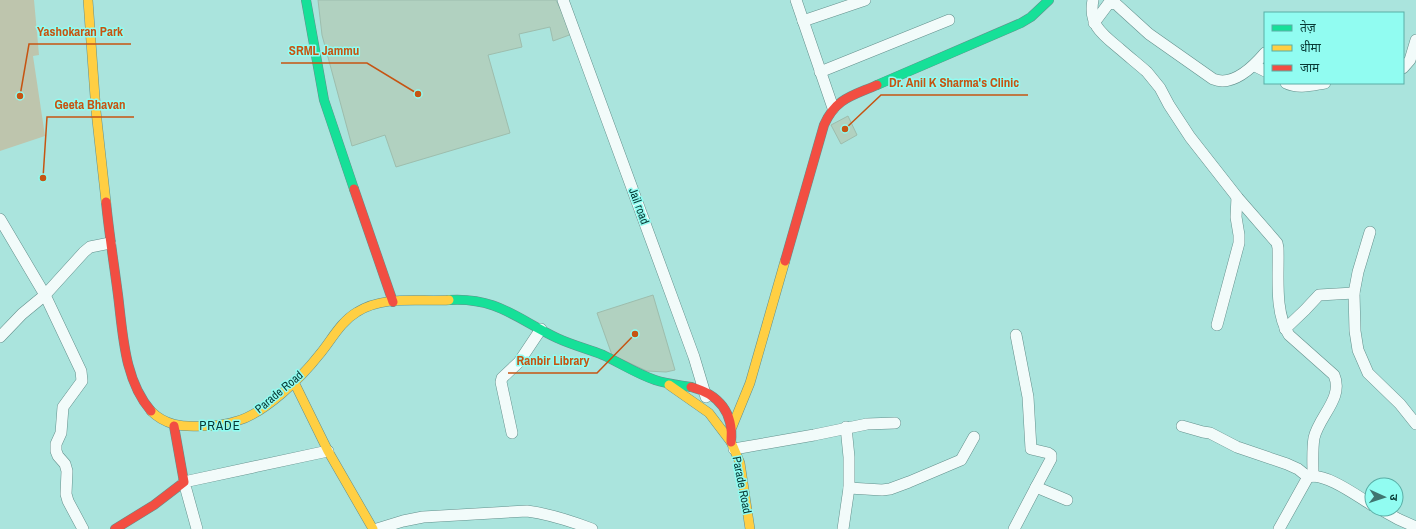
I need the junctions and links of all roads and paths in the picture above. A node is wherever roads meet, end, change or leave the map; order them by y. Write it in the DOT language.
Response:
graph roads {
  1 [pos="88,0"];
  2 [pos="306,0"];
  3 [pos="796,0"];
  4 [pos="865,0"];
  5 [pos="1049,0"];
  6 [pos="1093,0"];
  7 [pos="566,1"];
  8 [pos="949,20"];
  9 [pos="803,21"];
  10 [pos="1094,22"];
  11 [pos="1416,40"];
  12 [pos="1264,54"];
  13 [pos="1255,66"];
  14 [pos="1404,67"];
  15 [pos="1264,70"];
  16 [pos="820,72"];
  17 [pos="1289,84"];
  18 [pos="1318,84"];
  19 [pos="833,108"];
  20 [pos="1237,197"];
  21 [pos="0,218"];
  22 [pos="1370,232"];
  23 [pos="110,242"];
  24 [pos="1354,293"];
  25 [pos="45,295"];
  26 [pos="393,302"];
  27 [pos="1217,325"];
  28 [pos="541,329"];
  29 [pos="1285,329"];
  30 [pos="1016,335"];
  31 [pos="0,337"];
  32 [pos="294,382"];
  33 [pos="666,383"];
  34 [pos="704,391"];
  35 [pos="709,413"];
  36 [pos="895,423"];
  37 [pos="1416,424"];
  38 [pos="174,426"];
  39 [pos="1182,426"];
  40 [pos="732,427"];
  41 [pos="846,427"];
  42 [pos="512,433"];
  43 [pos="974,438"];
  44 [pos="733,445"];
  45 [pos="328,451"];
  46 [pos="1310,476"];
  47 [pos="184,482"];
  48 [pos="1036,487"];
  49 [pos="849,488"];
  50 [pos="1067,500"];
  51 [pos="1364,500"];
  52 [pos="1393,517"];
  53 [pos="1416,527"];
  54 [pos="83,529"];
  55 [pos="115,529"];
  56 [pos="197,529"];
  57 [pos="373,529"];
  58 [pos="377,529"];
  59 [pos="592,529"];
  60 [pos="750,529"];
  61 [pos="843,529"];
  62 [pos="1014,529"];
  63 [pos="1279,529"];
  1 -- 23 [label="main road"];
  2 -- 26 [label="main road"];
  3 -- 9 [label="street"];
  4 -- 9 [label="street"];
  5 -- 19 [label="main road"];
  6 -- 10 [label="street"];
  7 -- 34 [label="street, Jail road"];
  8 -- 16 [label="street"];
  9 -- 16 [label="street"];
  10 -- 13 [label="street"];
  10 -- 20 [label="street"];
  11 -- 14 [label="street"];
  12 -- 13 [label="street"];
  13 -- 15 [label="street"];
  16 -- 19 [label="street"];
  17 -- 18 [label="street"];
  19 -- 40 [label="main road"];
  20 -- 27 [label="street"];
  20 -- 29 [label="street"];
  21 -- 25 [label="street"];
  22 -- 24 [label="street"];
  23 -- 25 [label="street"];
  23 -- 38 [label="main road"];
  24 -- 29 [label="street"];
  24 -- 37 [label="street"];
  25 -- 31 [label="street"];
  25 -- 54 [label="street"];
  26 -- 28 [label="main road, Parade Road"];
  26 -- 32 [label="main road, Parade Road"];
  28 -- 33 [label="main road, Parade Road"];
  28 -- 42 [label="street"];
  29 -- 46 [label="street"];
  30 -- 48 [label="street"];
  32 -- 38 [label="main road, Parade Road"];
  32 -- 45 [label="main road"];
  33 -- 34 [label="main road"];
  33 -- 35 [label="main road, Parade Road"];
  34 -- 35 [label="street, Jail road"];
  34 -- 40 [label="main road, Parade Road"];
  35 -- 44 [label="main road, Parade Road"];
  36 -- 41 [label="street"];
  38 -- 47 [label="main road"];
  39 -- 46 [label="street"];
  40 -- 44 [label="main road, Parade Road"];
  41 -- 44 [label="street"];
  41 -- 49 [label="street"];
  43 -- 49 [label="street"];
  44 -- 60 [label="main road, Parade Road"];
  45 -- 47 [label="street"];
  45 -- 57 [label="main road"];
  46 -- 51 [label="street"];
  46 -- 63 [label="street"];
  47 -- 55 [label="main road"];
  47 -- 56 [label="street"];
  48 -- 50 [label="street"];
  48 -- 62 [label="street"];
  49 -- 61 [label="street"];
  52 -- 53 [label="street"];
  58 -- 59 [label="street"];
}
